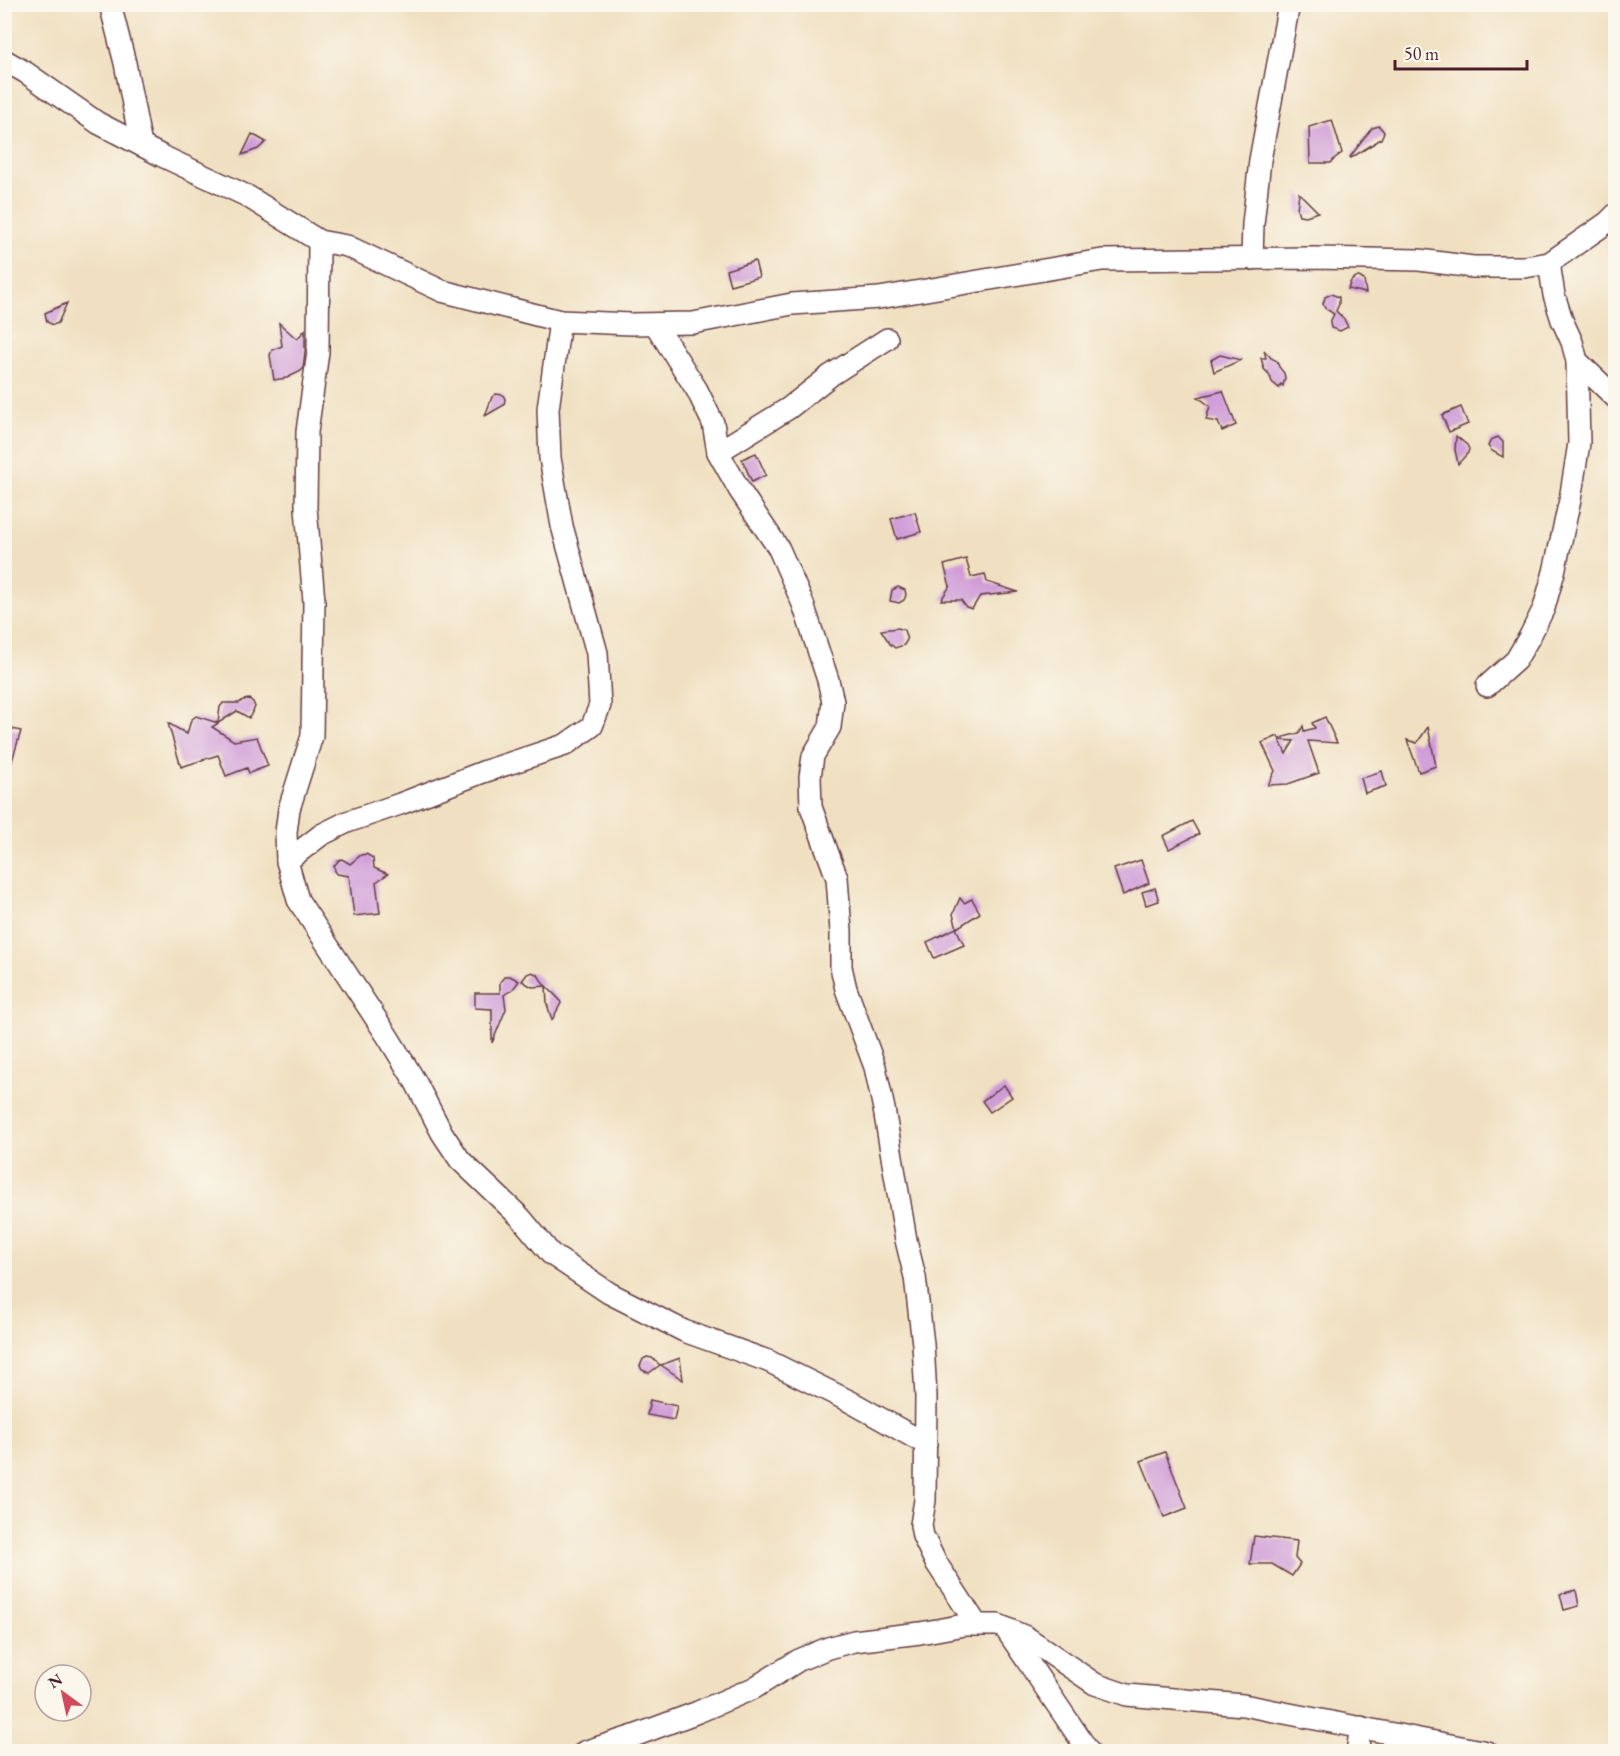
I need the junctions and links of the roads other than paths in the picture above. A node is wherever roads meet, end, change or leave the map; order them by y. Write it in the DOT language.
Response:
graph roads {
  1 [pos="110,4"];
  2 [pos="1289,4"];
  3 [pos="4,60"];
  4 [pos="141,145"];
  5 [pos="1616,214"];
  6 [pos="320,241"];
  7 [pos="1252,259"];
  8 [pos="1549,262"];
  9 [pos="560,321"];
  10 [pos="655,324"];
  11 [pos="887,339"];
  12 [pos="1577,361"];
  13 [pos="1616,398"];
  14 [pos="718,452"];
  15 [pos="1487,686"];
  16 [pos="287,861"];
  17 [pos="926,1444"];
  18 [pos="977,1625"];
  19 [pos="1005,1628"];
  20 [pos="1361,1727"];
  21 [pos="584,1752"];
  22 [pos="1089,1752"];
  23 [pos="1357,1752"];
  24 [pos="1487,1752"];
  1 -- 4 [label="street"];
  2 -- 7 [label="street"];
  3 -- 4 [label="street"];
  4 -- 6 [label="street"];
  5 -- 8 [label="street"];
  6 -- 9 [label="street"];
  6 -- 16 [label="street"];
  7 -- 8 [label="street"];
  7 -- 10 [label="street"];
  8 -- 12 [label="street"];
  9 -- 10 [label="street"];
  9 -- 16 [label="street"];
  10 -- 14 [label="street"];
  11 -- 14 [label="street"];
  12 -- 13 [label="street"];
  12 -- 15 [label="street"];
  14 -- 17 [label="street"];
  16 -- 17 [label="street"];
  17 -- 18 [label="street"];
  18 -- 19 [label="street"];
  18 -- 21 [label="street"];
  19 -- 20 [label="street"];
  19 -- 22 [label="street"];
  20 -- 23 [label="street"];
  20 -- 24 [label="street"];
}
